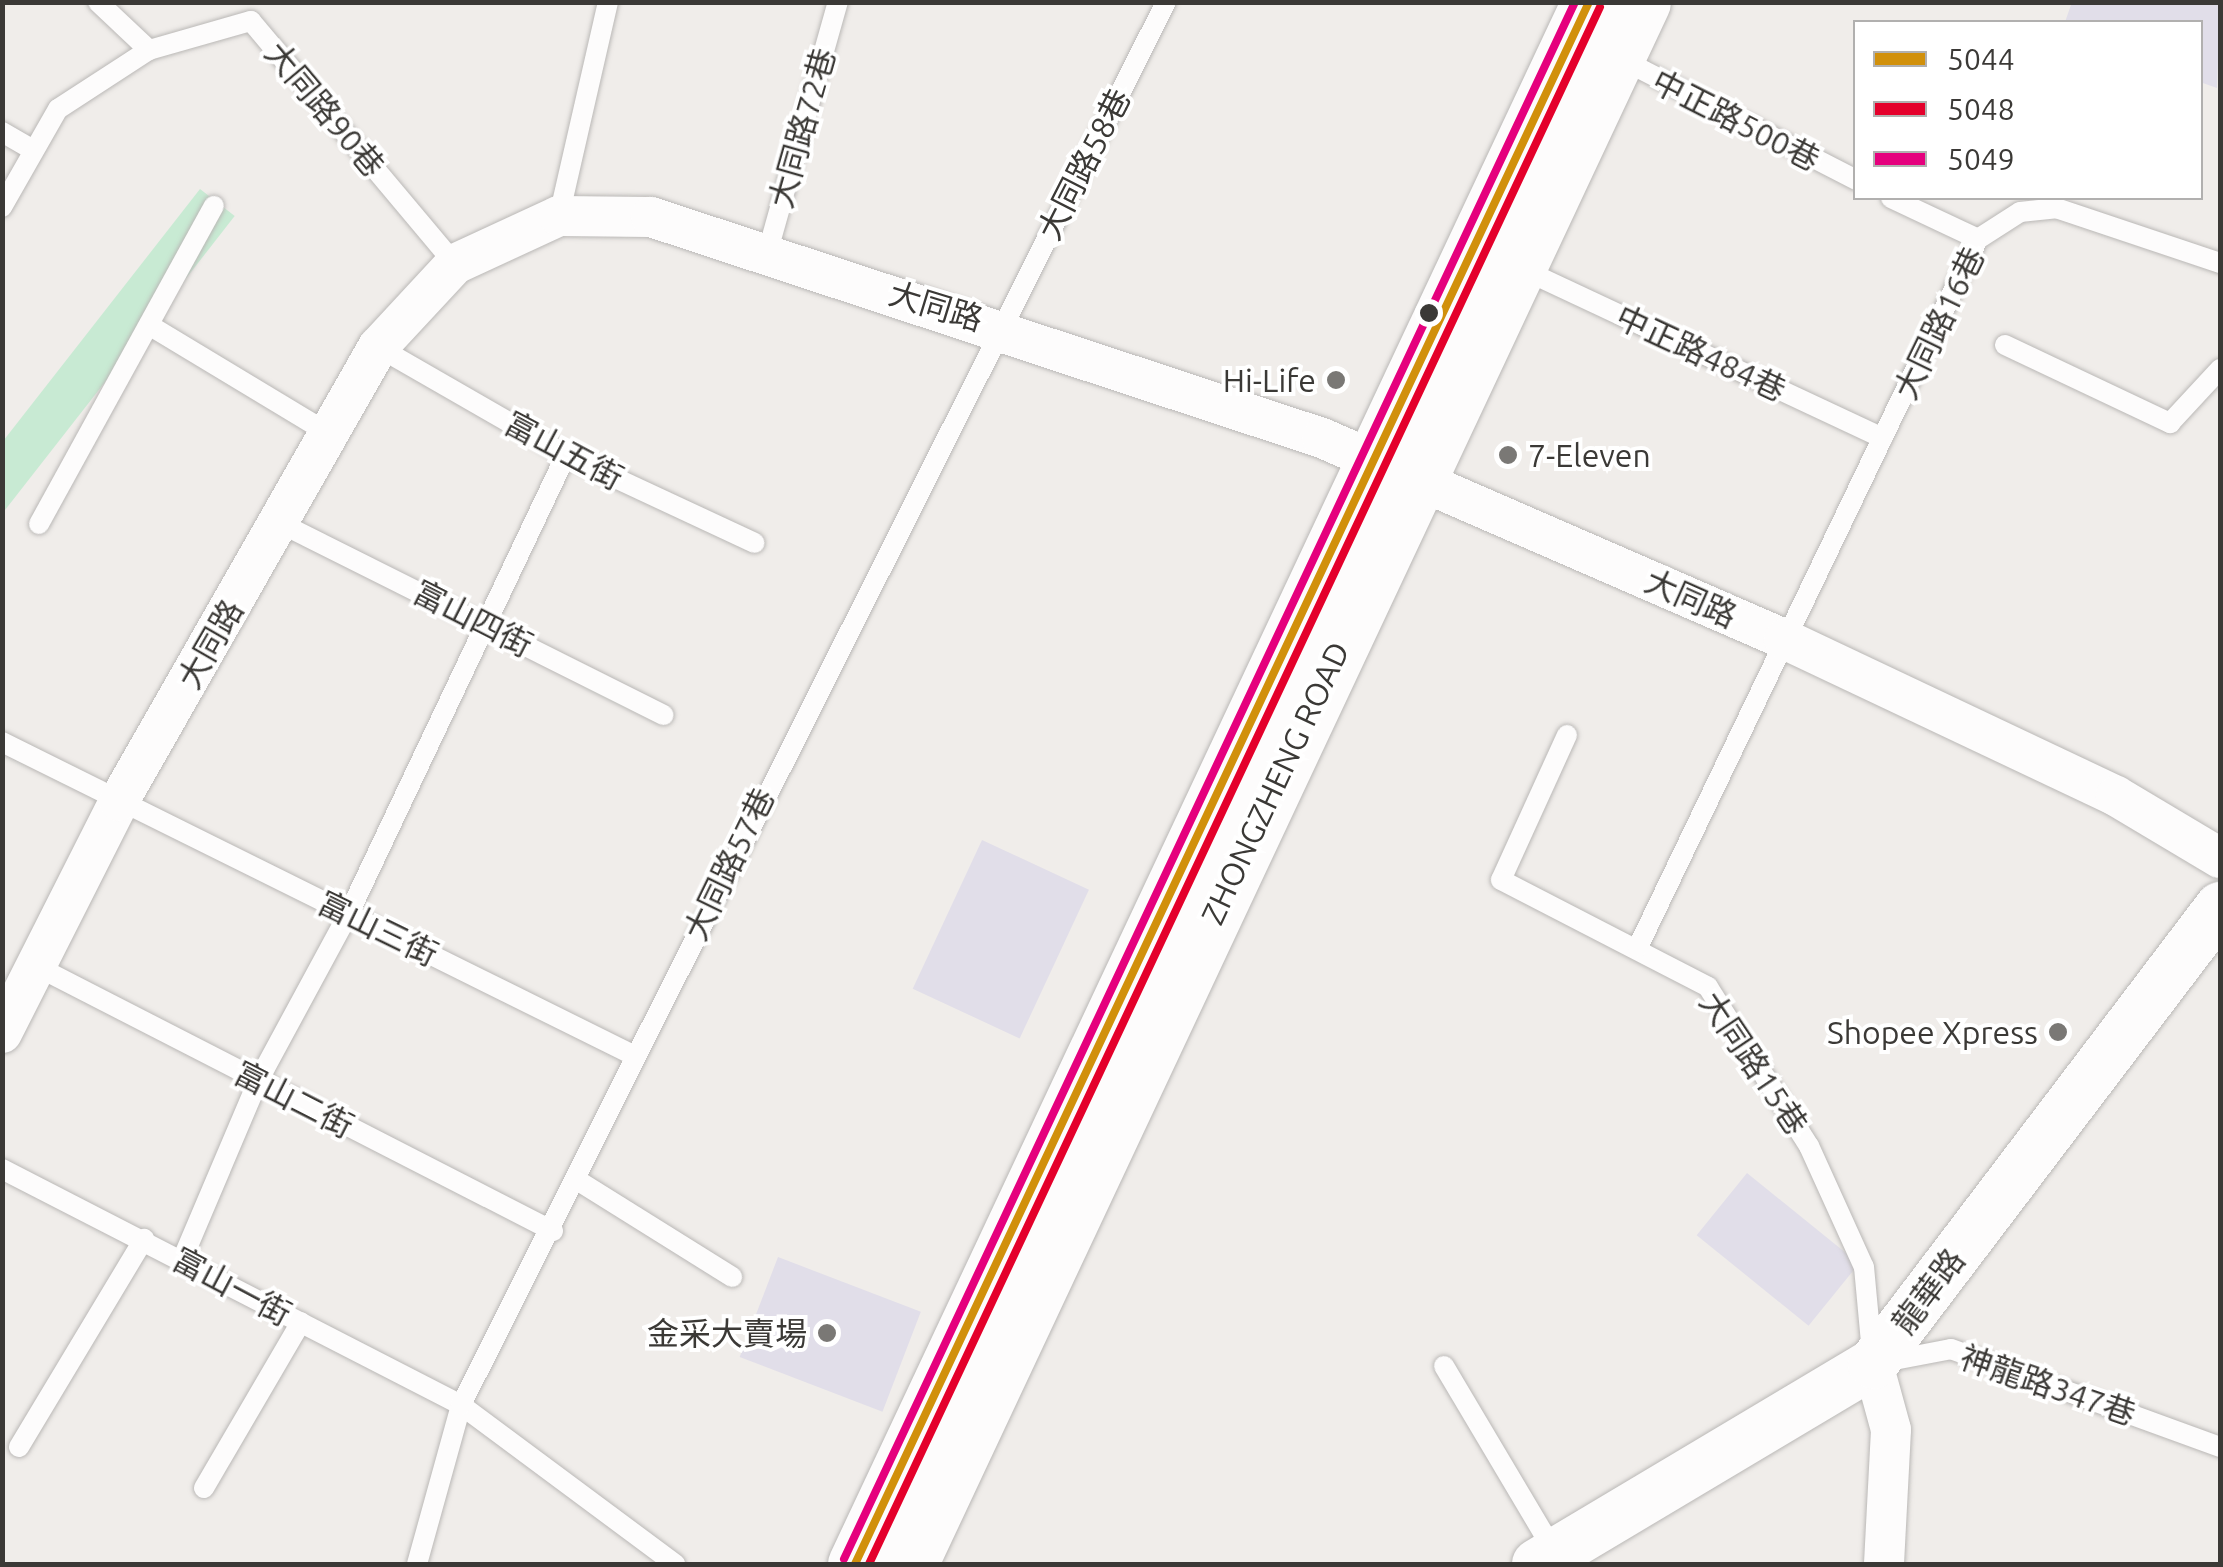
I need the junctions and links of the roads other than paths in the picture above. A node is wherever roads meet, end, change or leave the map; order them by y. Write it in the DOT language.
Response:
graph roads {
  1 [pos="98,2"];
  2 [pos="608,2"];
  3 [pos="838,2"];
  4 [pos="1166,2"];
  5 [pos="1590,2"];
  6 [pos="1643,2"];
  7 [pos="250,12"];
  8 [pos="149,50"];
  9 [pos="1617,58"];
  10 [pos="2,132"];
  11 [pos="30,148"];
  12 [pos="1853,178"];
  13 [pos="1895,200"];
  14 [pos="214,206"];
  15 [pos="2,207"];
  16 [pos="559,216"];
  17 [pos="1978,239"];
  18 [pos="767,254"];
  19 [pos="2220,263"];
  20 [pos="455,264"];
  21 [pos="1519,267"];
  22 [pos="149,325"];
  23 [pos="1002,326"];
  24 [pos="2005,345"];
  25 [pos="378,346"];
  26 [pos="2220,369"];
  27 [pos="328,434"];
  28 [pos="1882,438"];
  29 [pos="566,455"];
  30 [pos="1394,469"];
  31 [pos="280,523"];
  32 [pos="39,524"];
  33 [pos="755,544"];
  34 [pos="484,622"];
  35 [pos="1784,639"];
  36 [pos="664,715"];
  37 [pos="1567,735"];
  38 [pos="2,742"];
  39 [pos="119,801"];
  40 [pos="2220,858"];
  41 [pos="2220,907"];
  42 [pos="349,913"];
  43 [pos="1638,947"];
  44 [pos="36,966"];
  45 [pos="2,1033"];
  46 [pos="636,1056"];
  47 [pos="258,1081"];
  48 [pos="2,1169"];
  49 [pos="577,1180"];
  50 [pos="553,1231"];
  51 [pos="144,1239"];
  52 [pos="182,1260"];
  53 [pos="732,1277"];
  54 [pos="301,1322"];
  55 [pos="1873,1364"];
  56 [pos="1444,1366"];
  57 [pos="461,1405"];
  58 [pos="19,1447"];
  59 [pos="2220,1447"];
  60 [pos="204,1488"];
  61 [pos="1546,1559"];
  62 [pos="417,1564"];
  63 [pos="675,1564"];
  64 [pos="856,1564"];
  65 [pos="910,1564"];
  66 [pos="1884,1564"];
  1 -- 8 [label="lane"];
  2 -- 16 [label="lane"];
  3 -- 18 [label="lane, 大同路72巷"];
  4 -- 23 [label="lane, 大同路58巷"];
  5 -- 30 [label="main road, ZHONGZHENG ROAD"];
  6 -- 9 [label="main road, ZHONGZHENG ROAD"];
  7 -- 8 [label="lane, 大同路90巷"];
  7 -- 20 [label="lane, 大同路90巷"];
  8 -- 11 [label="lane, 大同路90巷"];
  9 -- 12 [label="lane, 中正路500巷"];
  9 -- 21 [label="main road, ZHONGZHENG ROAD"];
  10 -- 11 [label="lane"];
  11 -- 15 [label="lane, 大同路90巷"];
  13 -- 17 [label="lane"];
  14 -- 22 [label="lane"];
  16 -- 18 [label="street, 大同路"];
  16 -- 20 [label="street, 大同路"];
  17 -- 19 [label="lane, 大同路16巷"];
  17 -- 28 [label="lane, 大同路16巷"];
  18 -- 23 [label="street, 大同路"];
  20 -- 25 [label="street, 大同路"];
  21 -- 28 [label="lane, 中正路484巷"];
  21 -- 30 [label="main road, ZHONGZHENG ROAD"];
  22 -- 27 [label="lane"];
  22 -- 32 [label="lane"];
  23 -- 30 [label="street, 大同路"];
  23 -- 46 [label="lane, 大同路57巷"];
  24 -- 26 [label="lane"];
  25 -- 27 [label="street, 大同路"];
  25 -- 29 [label="lane, 富山五街"];
  27 -- 31 [label="street, 大同路"];
  28 -- 35 [label="lane, 大同路16巷"];
  29 -- 33 [label="lane, 富山五街"];
  29 -- 34 [label="lane"];
  30 -- 35 [label="street, 大同路"];
  30 -- 64 [label="main road, ZHONGZHENG ROAD"];
  30 -- 65 [label="main road, ZHONGZHENG ROAD"];
  31 -- 34 [label="lane, 富山四街"];
  31 -- 39 [label="street, 大同路"];
  34 -- 36 [label="lane, 富山四街"];
  34 -- 42 [label="lane"];
  35 -- 40 [label="street, 大同路"];
  35 -- 43 [label="lane"];
  37 -- 43 [label="lane, 大同路15巷"];
  38 -- 39 [label="lane, 富山三街"];
  39 -- 42 [label="lane, 富山三街"];
  39 -- 44 [label="street, 大同路"];
  41 -- 55 [label="street, 龍華路"];
  42 -- 46 [label="lane, 富山三街"];
  42 -- 47 [label="lane"];
  43 -- 55 [label="lane, 大同路15巷"];
  44 -- 45 [label="street, 大同路"];
  44 -- 47 [label="lane, 富山二街"];
  46 -- 49 [label="lane, 大同路57巷"];
  47 -- 50 [label="lane, 富山二街"];
  47 -- 52 [label="lane"];
  48 -- 51 [label="lane, 富山一街"];
  49 -- 50 [label="lane, 大同路57巷"];
  49 -- 53 [label="lane"];
  50 -- 57 [label="lane, 大同路57巷"];
  51 -- 52 [label="lane, 富山一街"];
  51 -- 58 [label="lane"];
  52 -- 54 [label="lane, 富山一街"];
  54 -- 57 [label="lane, 富山一街"];
  54 -- 60 [label="lane"];
  55 -- 59 [label="lane, 神龍路347巷"];
  55 -- 61 [label="street, 龍華路"];
  55 -- 66 [label="street"];
  56 -- 61 [label="lane"];
  57 -- 62 [label="lane, 大同路57巷"];
  57 -- 63 [label="lane, 富山一街"];
}
